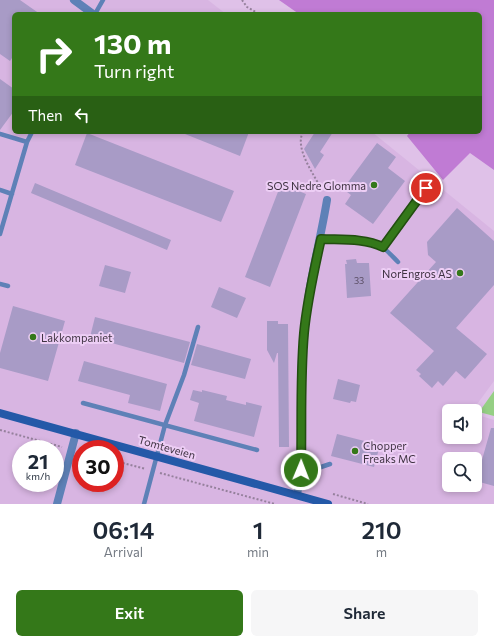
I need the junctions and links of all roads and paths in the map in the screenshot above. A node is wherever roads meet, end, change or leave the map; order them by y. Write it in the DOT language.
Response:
graph roads {
  1 [pos="74,0"];
  2 [pos="103,0"];
  3 [pos="242,0"];
  4 [pos="91,12"];
  5 [pos="95,12"];
  6 [pos="256,12"];
  7 [pos="0,134"];
  8 [pos="31,134"];
  9 [pos="302,134"];
  10 [pos="27,142"];
  11 [pos="426,188"];
  12 [pos="0,190"];
  13 [pos="12,194"];
  14 [pos="327,200"];
  15 [pos="0,234"];
  16 [pos="321,239"];
  17 [pos="383,247"];
  18 [pos="398,262"];
  19 [pos="0,284"];
  20 [pos="8,286"];
  21 [pos="198,327"];
  22 [pos="83,403"];
  23 [pos="0,413"];
  24 [pos="165,425"];
  25 [pos="0,430"];
  26 [pos="76,433"];
  27 [pos="74,440"];
  28 [pos="72,450"];
  29 [pos="257,450"];
  30 [pos="158,456"];
  31 [pos="124,464"];
  32 [pos="330,464"];
  33 [pos="301,470"];
  34 [pos="154,472"];
  35 [pos="297,495"];
  36 [pos="57,504"];
  37 [pos="146,504"];
  38 [pos="274,504"];
  39 [pos="328,504"];
  1 -- 4 [label="street"];
  2 -- 5 [label="lane"];
  3 -- 6 [label="path"];
  7 -- 10 [label="lane"];
  8 -- 10 [label="lane"];
  9 -- 14 [label="path"];
  10 -- 13 [label="lane"];
  11 -- 17 [label="lane"];
  12 -- 13 [label="lane"];
  13 -- 15 [label="lane"];
  14 -- 16 [label="street"];
  16 -- 17 [label="lane"];
  16 -- 33 [label="street"];
  17 -- 18 [label="lane"];
  19 -- 20 [label="lane"];
  21 -- 24 [label="lane"];
  22 -- 24 [label="lane"];
  23 -- 26 [label="street, Tomteveien"];
  24 -- 29 [label="lane"];
  24 -- 30 [label="lane"];
  25 -- 28 [label="path"];
  26 -- 27 [label="street"];
  26 -- 30 [label="street, Tomteveien"];
  28 -- 36 [label="street"];
  30 -- 34 [label="lane"];
  30 -- 35 [label="street, Tomteveien"];
  31 -- 34 [label="path"];
  32 -- 33 [label="lane"];
  33 -- 35 [label="street"];
  34 -- 37 [label="lane"];
  34 -- 38 [label="path"];
  35 -- 39 [label="street, Tomteveien"];
}
